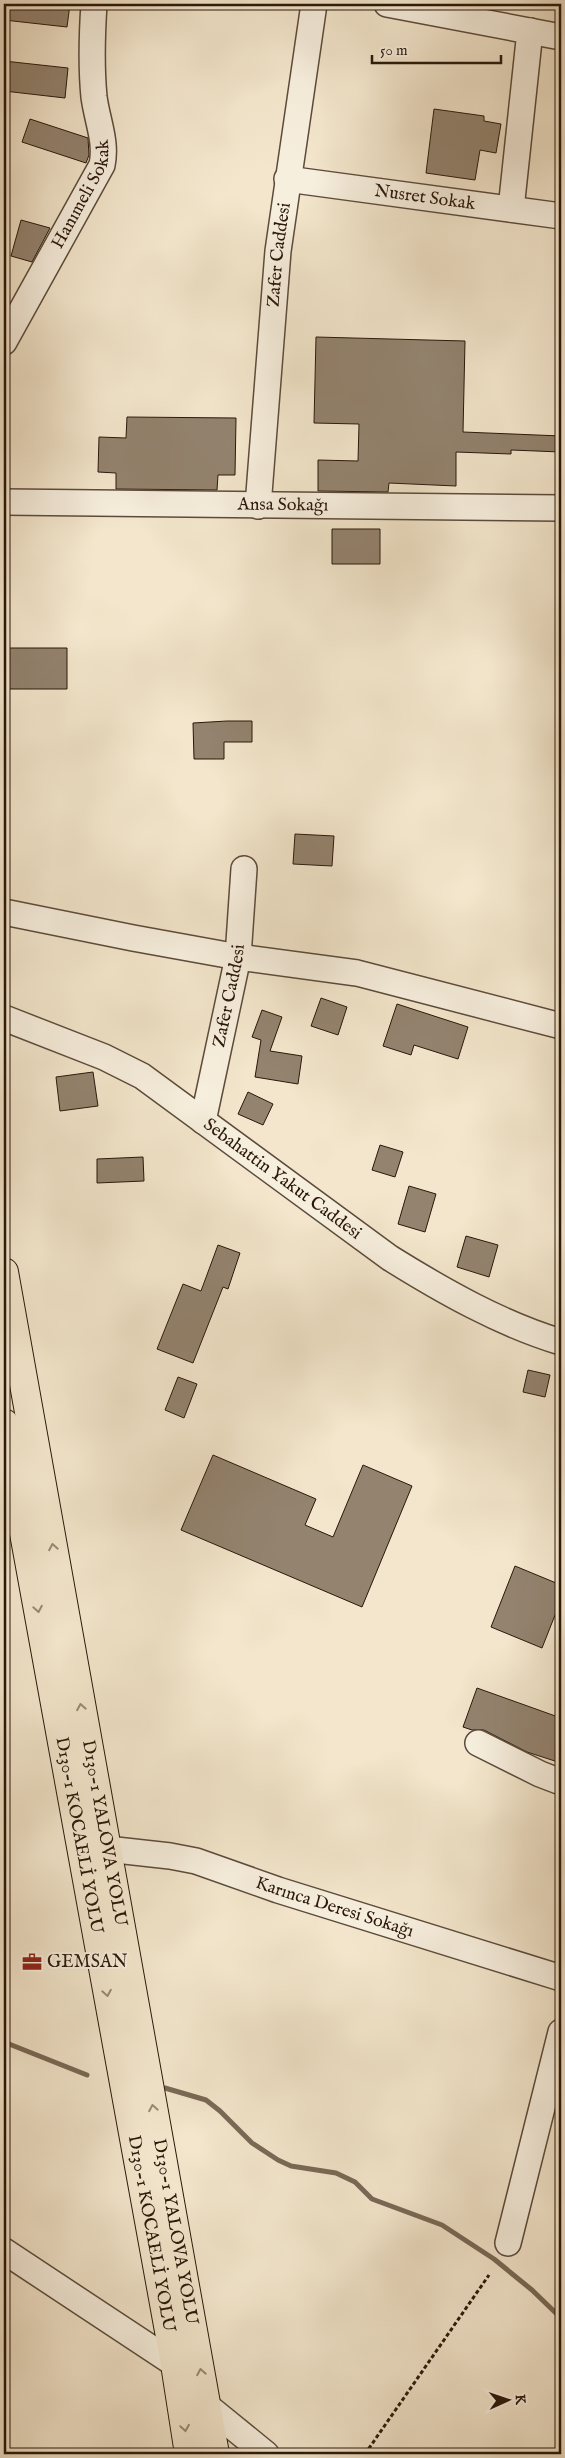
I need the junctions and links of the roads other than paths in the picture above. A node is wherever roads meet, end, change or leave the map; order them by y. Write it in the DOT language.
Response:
graph roads {
  1 [pos="94,4"];
  2 [pos="314,4"];
  3 [pos="387,4"];
  4 [pos="530,31"];
  5 [pos="561,37"];
  6 [pos="287,180"];
  7 [pos="511,209"];
  8 [pos="561,216"];
  9 [pos="4,342"];
  10 [pos="4,502"];
  11 [pos="258,506"];
  12 [pos="561,508"];
  13 [pos="244,869"];
  14 [pos="4,912"];
  15 [pos="238,956"];
  16 [pos="4,1018"];
  17 [pos="561,1026"];
  18 [pos="203,1121"];
  19 [pos="4,1272"];
  20 [pos="561,1342"];
  21 [pos="4,1423"];
  22 [pos="478,1743"];
  23 [pos="561,1782"];
  24 [pos="107,1849"];
  25 [pos="561,1978"];
  26 [pos="561,2032"];
  27 [pos="508,2243"];
  28 [pos="4,2251"];
  29 [pos="176,2364"];
  30 [pos="207,2406"];
  31 [pos="189,2454"];
  32 [pos="215,2454"];
  33 [pos="266,2454"];
  1 -- 9 [label="street, Hanımeli Sokak"];
  2 -- 6 [label="street, Zafer Caddesi"];
  3 -- 4 [label="street"];
  4 -- 5 [label="street"];
  4 -- 7 [label="street"];
  6 -- 7 [label="street, Nusret Sokak"];
  6 -- 11 [label="street, Zafer Caddesi"];
  7 -- 8 [label="street, Nusret Sokak"];
  10 -- 11 [label="street, Ansa Sokağı"];
  11 -- 12 [label="street, Ansa Sokağı"];
  13 -- 15 [label="street, Zafer Caddesi"];
  14 -- 15 [label="street"];
  15 -- 17 [label="street"];
  15 -- 18 [label="street, Zafer Caddesi"];
  16 -- 18 [label="street, Sebahattin Yakut Caddesi"];
  18 -- 20 [label="street, Sebahattin Yakut Caddesi"];
  24 -- 19 [label="highway, D130-1 YALOVA YOLU, one-way"];
  21 -- 29 [label="highway, D130-1 KOCAELİ YOLU, one-way"];
  22 -- 23 [label="street"];
  24 -- 25 [label="street, Karınca Deresi Sokağı"];
  30 -- 24 [label="highway, D130-1 YALOVA YOLU, one-way"];
  26 -- 27 [label="street"];
  28 -- 29 [label="street"];
  29 -- 31 [label="highway, D130-1 KOCAELİ YOLU, one-way"];
  30 -- 32 [label="highway, D130-1 YALOVA YOLU"];
  30 -- 33 [label="street"];
}
